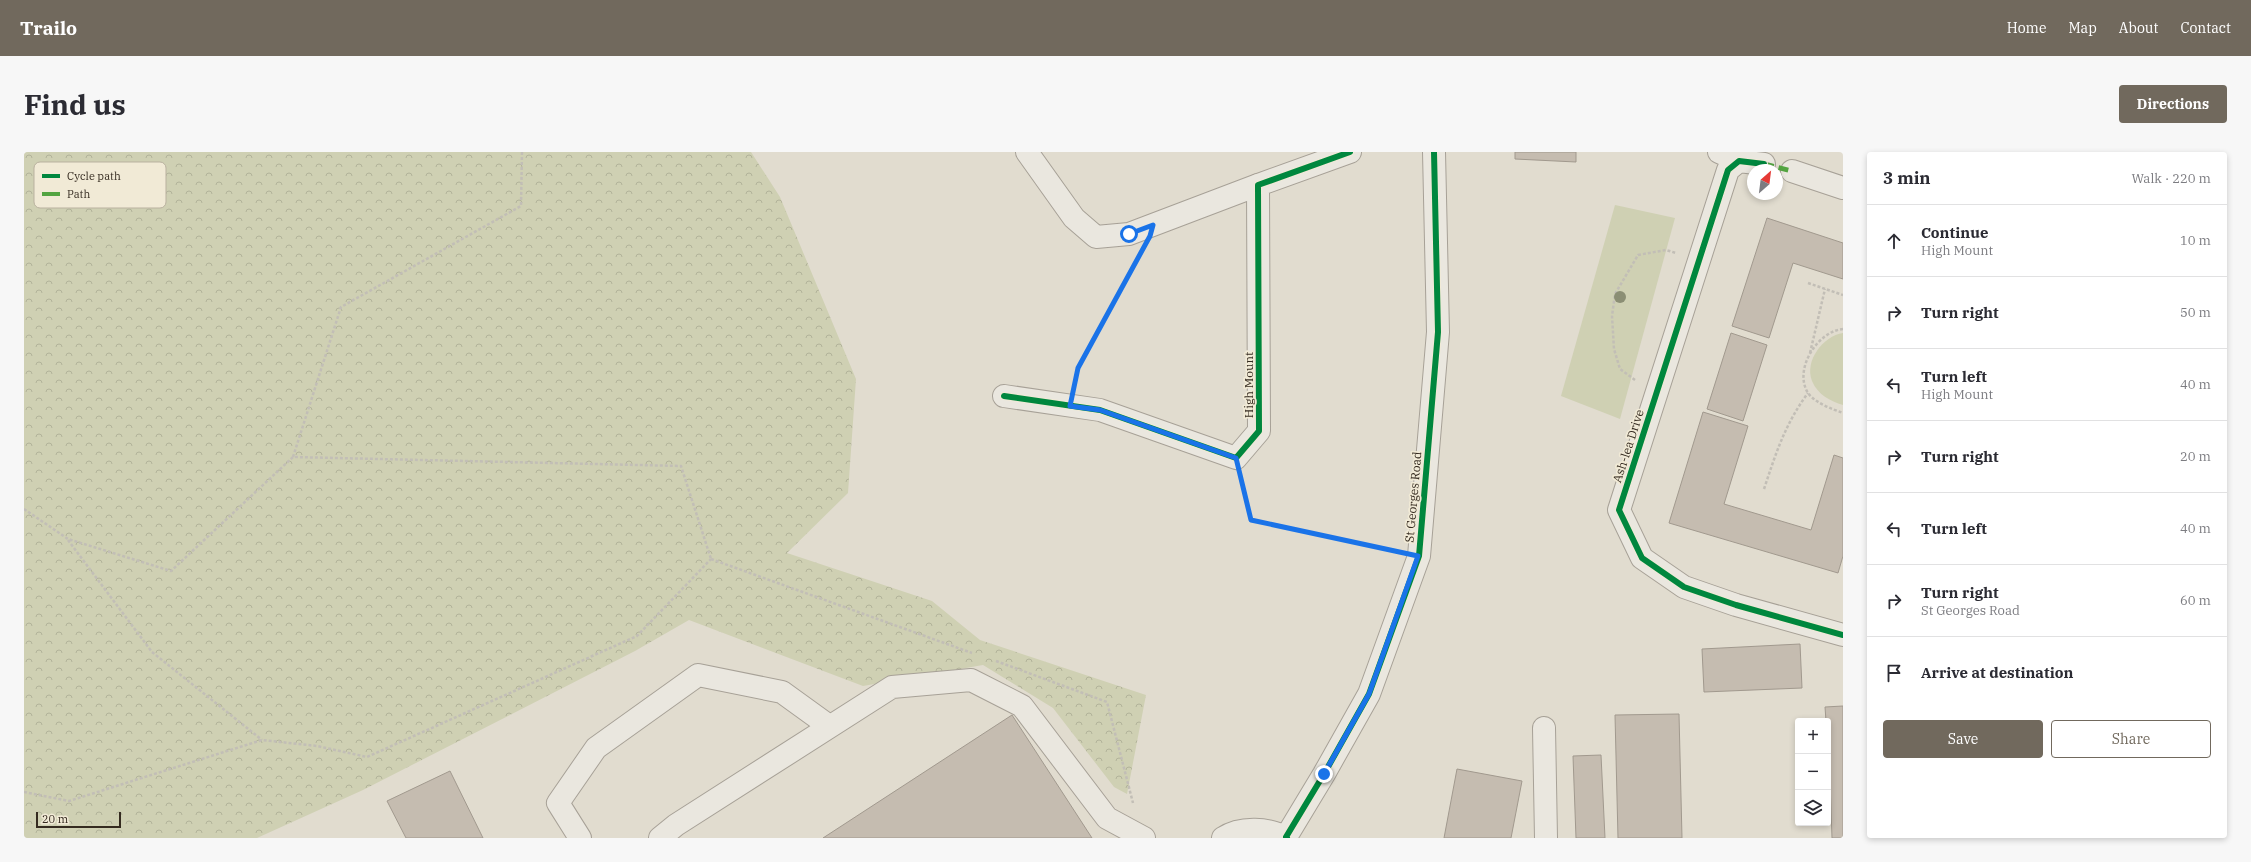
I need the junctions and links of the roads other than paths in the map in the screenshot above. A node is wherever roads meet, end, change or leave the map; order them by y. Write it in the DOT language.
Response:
graph roads {
  1 [pos="1027,152"];
  2 [pos="1350,152"];
  3 [pos="1434,152"];
  4 [pos="1719,152"];
  5 [pos="1739,161"];
  6 [pos="1764,164"];
  7 [pos="1792,171"];
  8 [pos="1258,185"];
  9 [pos="1843,188"];
  10 [pos="1004,396"];
  11 [pos="1843,634"];
  12 [pos="830,726"];
  13 [pos="1544,728"];
  14 [pos="1286,837"];
  15 [pos="580,838"];
  16 [pos="660,838"];
  17 [pos="1142,838"];
  18 [pos="1223,838"];
  19 [pos="1546,838"];
  1 -- 8 [label="street"];
  2 -- 8 [label="street"];
  3 -- 14 [label="street, St Georges Road"];
  4 -- 5 [label="street"];
  5 -- 6 [label="street"];
  5 -- 11 [label="street, Ash-lea Drive"];
  7 -- 9 [label="street"];
  8 -- 10 [label="street, High Mount"];
  12 -- 15 [label="street"];
  12 -- 16 [label="street"];
  12 -- 17 [label="street"];
  13 -- 19 [label="street"];
  14 -- 18 [label="street"];
}
